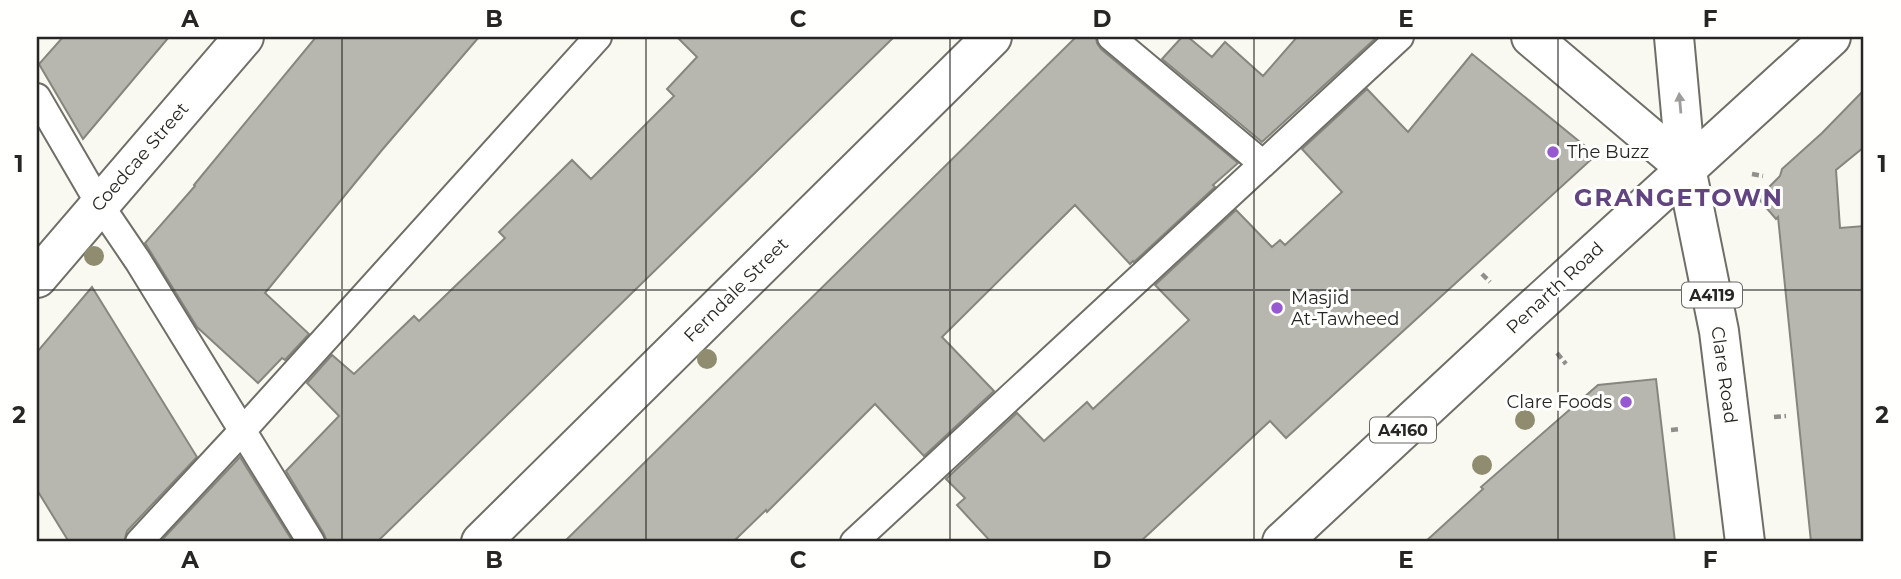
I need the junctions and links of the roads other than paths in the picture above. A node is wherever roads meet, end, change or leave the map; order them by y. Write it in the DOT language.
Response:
graph roads {
  1 [pos="244,37"];
  2 [pos="598,37"];
  3 [pos="992,37"];
  4 [pos="1111,37"];
  5 [pos="1400,37"];
  6 [pos="1531,37"];
  7 [pos="1674,37"];
  8 [pos="1831,37"];
  9 [pos="37,97"];
  10 [pos="1263,164"];
  11 [pos="1686,168"];
  12 [pos="100,205"];
  13 [pos="37,278"];
  14 [pos="243,430"];
  15 [pos="139,542"];
  16 [pos="311,542"];
  17 [pos="481,542"];
  18 [pos="854,542"];
  19 [pos="1282,542"];
  20 [pos="1745,542"];
  1 -- 12 [label="main road, Coedcae Street"];
  2 -- 14 [label="lane"];
  3 -- 17 [label="main road, Ferndale Street"];
  4 -- 10 [label="lane"];
  5 -- 10 [label="lane"];
  6 -- 11 [label="main road"];
  11 -- 7 [label="main road, Clare Road, one-way"];
  8 -- 11 [label="main road, Penarth Road / A4160"];
  9 -- 12 [label="lane"];
  10 -- 18 [label="lane"];
  11 -- 19 [label="main road, Penarth Road / A4160"];
  11 -- 20 [label="main road, Clare Road / A4119"];
  12 -- 13 [label="main road, Coedcae Street"];
  12 -- 14 [label="lane"];
  14 -- 15 [label="lane"];
  14 -- 16 [label="lane"];
}
